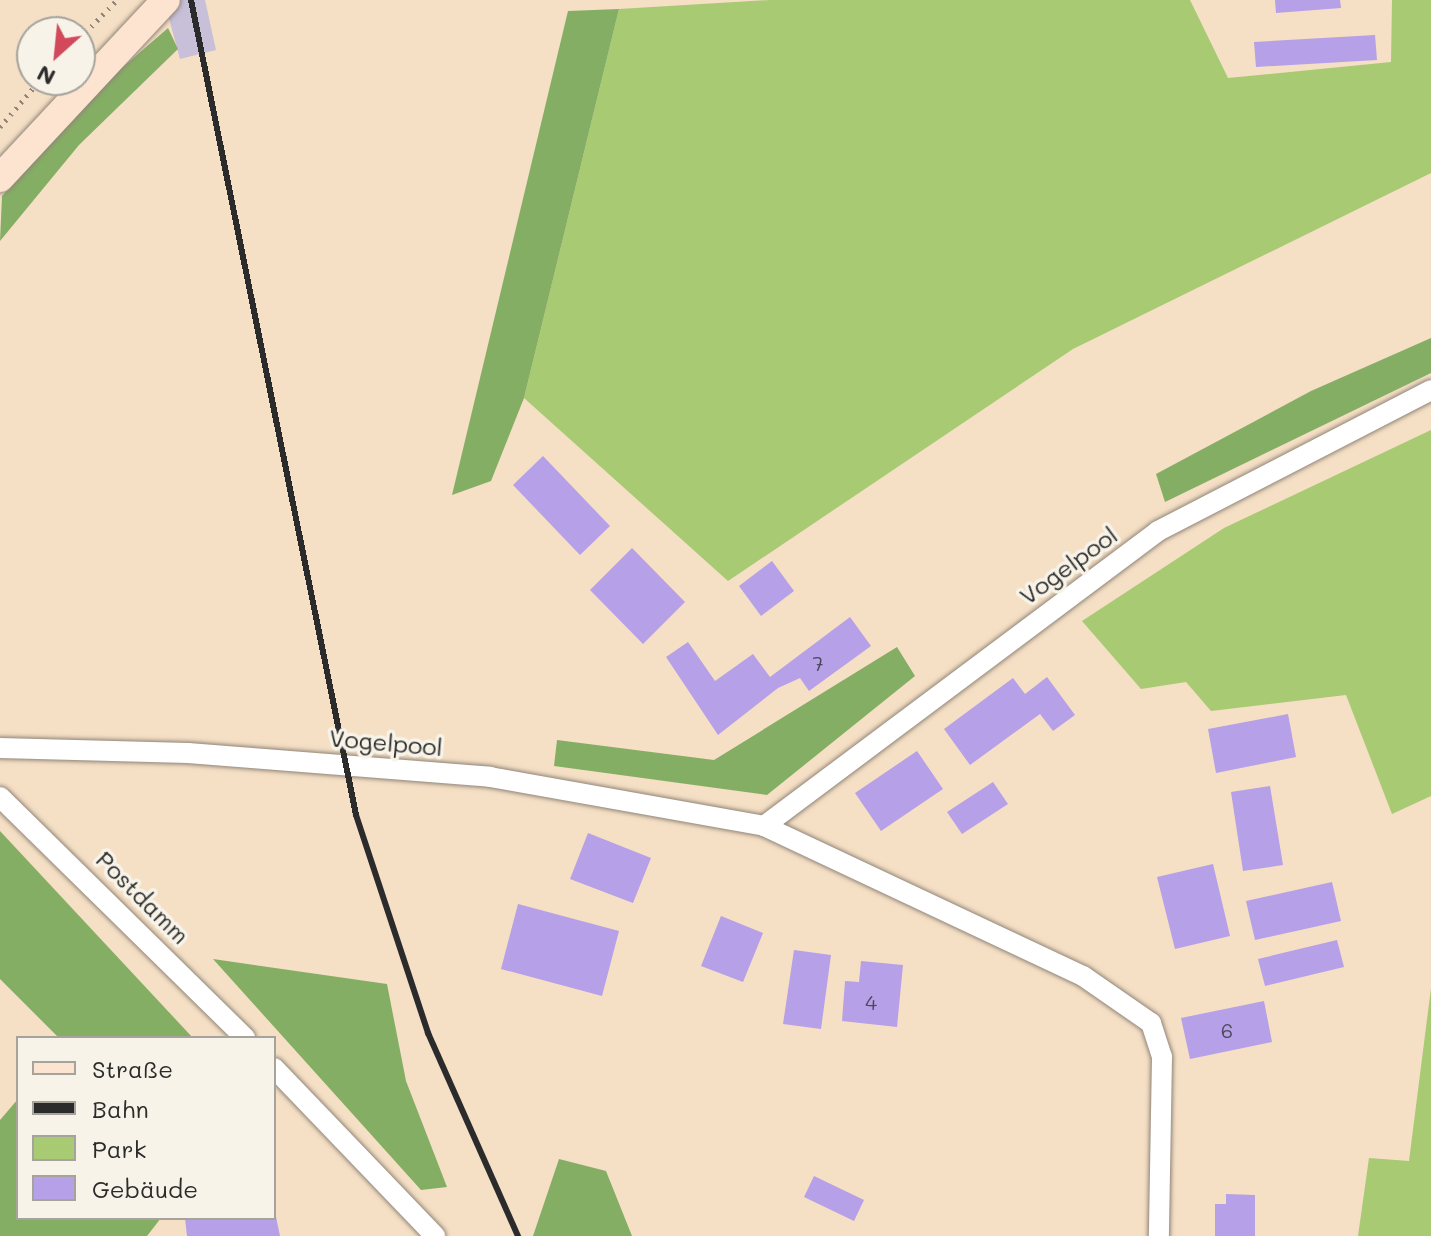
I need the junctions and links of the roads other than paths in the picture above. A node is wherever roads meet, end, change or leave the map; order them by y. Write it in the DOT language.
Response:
graph roads {
  1 [pos="166,0"];
  2 [pos="0,178"];
  3 [pos="1431,390"];
  4 [pos="0,748"];
  5 [pos="0,797"];
  6 [pos="764,826"];
  7 [pos="243,1036"];
  8 [pos="276,1070"];
  9 [pos="435,1236"];
  10 [pos="1159,1236"];
  1 -- 2 [label="main road"];
  3 -- 6 [label="street, Vogelpool"];
  4 -- 6 [label="street, Vogelpool"];
  5 -- 7 [label="street, Postdamm"];
  6 -- 10 [label="street, Vogelpool"];
  8 -- 9 [label="street"];
}
